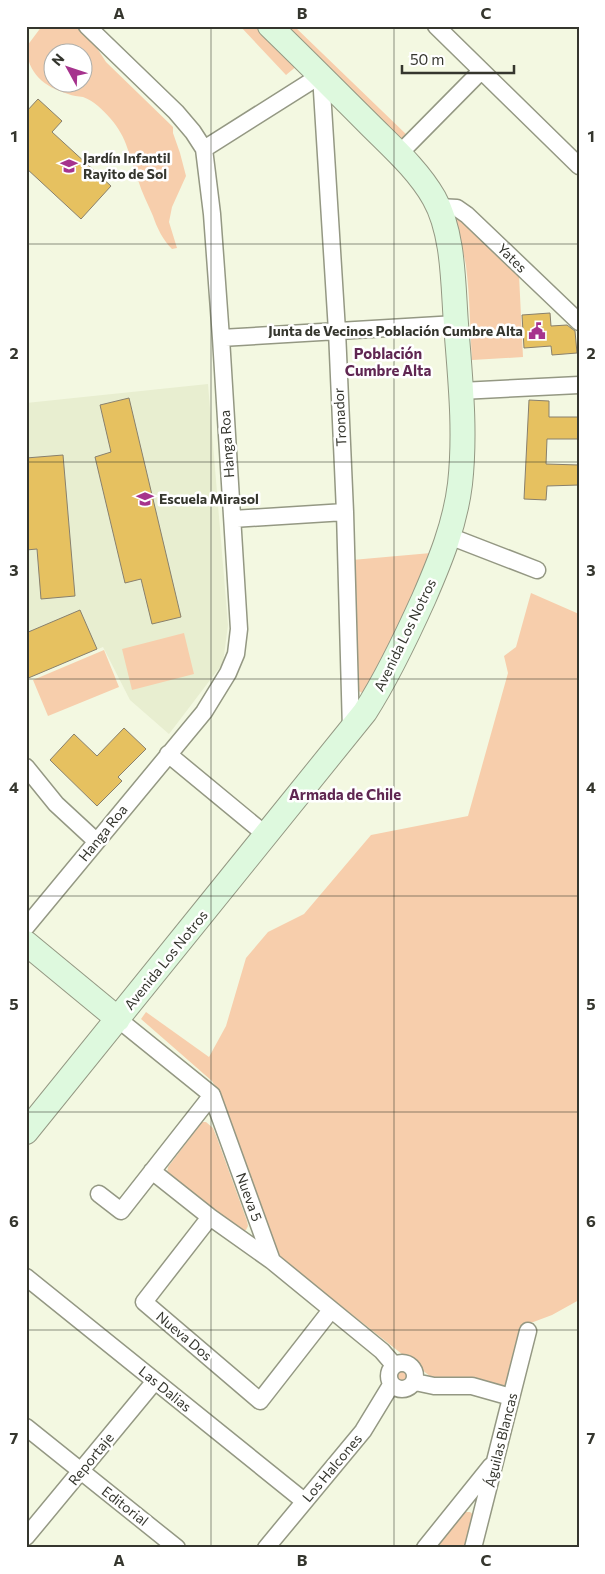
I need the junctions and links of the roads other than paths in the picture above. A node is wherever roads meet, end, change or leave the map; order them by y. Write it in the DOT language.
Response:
graph roads {
  1 [pos="88,26"];
  2 [pos="270,26"];
  3 [pos="436,26"];
  4 [pos="481,71"];
  5 [pos="321,75"];
  6 [pos="204,150"];
  7 [pos="399,154"];
  8 [pos="579,166"];
  9 [pos="438,207"];
  10 [pos="579,322"];
  11 [pos="456,324"];
  12 [pos="336,331"];
  13 [pos="221,338"];
  14 [pos="579,385"];
  15 [pos="461,391"];
  16 [pos="345,512"];
  17 [pos="233,519"];
  18 [pos="449,536"];
  19 [pos="537,570"];
  20 [pos="351,730"];
  21 [pos="168,754"];
  22 [pos="26,767"];
  23 [pos="266,835"];
  24 [pos="96,841"];
  25 [pos="26,927"];
  26 [pos="26,943"];
  27 [pos="118,1019"];
  28 [pos="212,1095"];
  29 [pos="26,1132"];
  30 [pos="152,1171"];
  31 [pos="99,1194"];
  32 [pos="210,1217"];
  33 [pos="272,1261"];
  34 [pos="26,1277"];
  35 [pos="331,1310"];
  36 [pos="528,1331"];
  37 [pos="394,1366"];
  38 [pos="155,1381"];
  39 [pos="415,1382"];
  40 [pos="392,1384"];
  41 [pos="511,1397"];
  42 [pos="26,1427"];
  43 [pos="495,1461"];
  44 [pos="81,1471"];
  45 [pos="304,1501"];
  46 [pos="26,1537"];
  47 [pos="177,1548"];
  48 [pos="266,1548"];
  49 [pos="425,1548"];
  50 [pos="473,1548"];
  1 -- 6 [label="street, Hanga Roa"];
  2 -- 5 [label="main road"];
  3 -- 4 [label="street"];
  4 -- 7 [label="street"];
  4 -- 8 [label="street"];
  5 -- 6 [label="street"];
  5 -- 7 [label="main road"];
  5 -- 12 [label="street, Tronador"];
  6 -- 13 [label="street, Hanga Roa"];
  7 -- 9 [label="main road, Avenida Los Notros"];
  9 -- 10 [label="street, Yates"];
  9 -- 11 [label="main road, Avenida Los Notros"];
  11 -- 12 [label="street"];
  11 -- 15 [label="main road, Avenida Los Notros"];
  12 -- 13 [label="street"];
  12 -- 16 [label="street, Tronador"];
  13 -- 17 [label="street, Hanga Roa"];
  14 -- 15 [label="street"];
  15 -- 18 [label="main road, Avenida Los Notros"];
  16 -- 17 [label="street"];
  16 -- 20 [label="street, Tronador"];
  17 -- 21 [label="street, Hanga Roa"];
  18 -- 19 [label="street"];
  18 -- 20 [label="main road, Avenida Los Notros"];
  20 -- 23 [label="main road, Avenida Los Notros"];
  21 -- 23 [label="street"];
  21 -- 24 [label="street, Hanga Roa"];
  22 -- 24 [label="street"];
  23 -- 27 [label="main road, Avenida Los Notros"];
  24 -- 25 [label="street, Hanga Roa"];
  26 -- 27 [label="main road"];
  27 -- 28 [label="street"];
  27 -- 29 [label="main road, Avenida Los Notros"];
  28 -- 30 [label="street"];
  28 -- 33 [label="street, Nueva 5"];
  30 -- 31 [label="street"];
  30 -- 32 [label="street"];
  32 -- 33 [label="street"];
  32 -- 35 [label="street, Nueva Dos"];
  33 -- 35 [label="street"];
  34 -- 38 [label="street, Las Dalias"];
  35 -- 37 [label="street"];
  36 -- 41 [label="street, Águilas Blancas"];
  37 -- 39 [label="street"];
  37 -- 40 [label="street"];
  38 -- 44 [label="street, Reportaje"];
  38 -- 45 [label="street, Las Dalias"];
  39 -- 40 [label="street"];
  39 -- 41 [label="street"];
  40 -- 45 [label="street, Los Halcones"];
  41 -- 43 [label="street, Águilas Blancas"];
  42 -- 44 [label="street, Editorial"];
  43 -- 49 [label="street"];
  43 -- 50 [label="street, Águilas Blancas"];
  44 -- 46 [label="street, Reportaje"];
  44 -- 47 [label="street, Editorial"];
  45 -- 48 [label="street, Los Halcones"];
}
